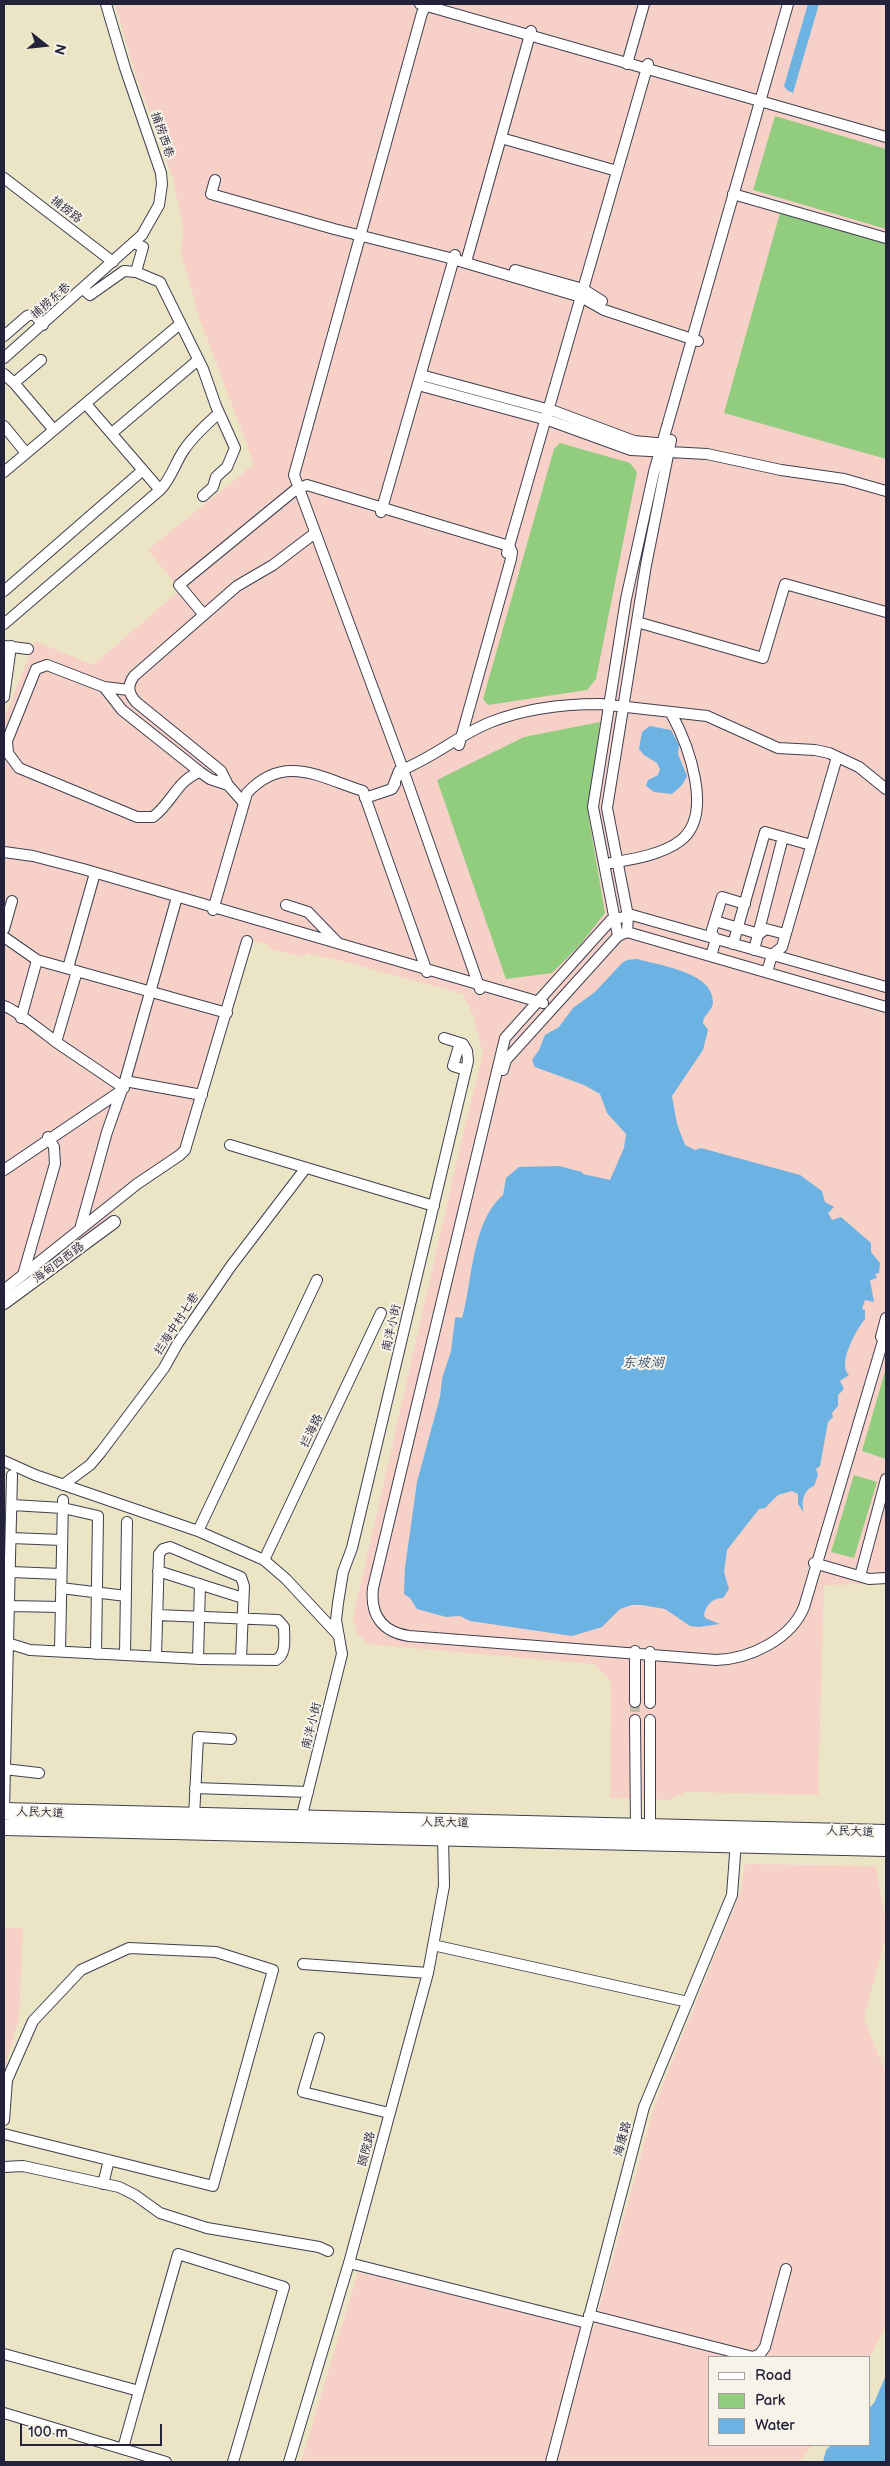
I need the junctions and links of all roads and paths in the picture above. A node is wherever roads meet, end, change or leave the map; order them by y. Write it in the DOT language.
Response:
graph roads {
  1 [pos="106,4"];
  2 [pos="423,4"];
  3 [pos="442,4"];
  4 [pos="638,4"];
  5 [pos="644,4"];
  6 [pos="788,4"];
  7 [pos="795,4"];
  8 [pos="533,34"];
  9 [pos="625,60"];
  10 [pos="644,66"];
  11 [pos="764,101"];
  12 [pos="886,132"];
  13 [pos="886,137"];
  14 [pos="503,139"];
  15 [pos="614,170"];
  16 [pos="4,178"];
  17 [pos="213,188"];
  18 [pos="736,195"];
  19 [pos="358,233"];
  20 [pos="886,238"];
  21 [pos="134,243"];
  22 [pos="455,257"];
  23 [pos="469,260"];
  24 [pos="113,262"];
  25 [pos="136,272"];
  26 [pos="83,289"];
  27 [pos="579,292"];
  28 [pos="180,324"];
  29 [pos="43,325"];
  30 [pos="4,336"];
  31 [pos="696,336"];
  32 [pos="4,358"];
  33 [pos="41,360"];
  34 [pos="198,360"];
  35 [pos="4,374"];
  36 [pos="419,380"];
  37 [pos="14,383"];
  38 [pos="86,404"];
  39 [pos="219,413"];
  40 [pos="544,414"];
  41 [pos="4,426"];
  42 [pos="54,430"];
  43 [pos="112,433"];
  44 [pos="665,448"];
  45 [pos="26,453"];
  46 [pos="143,470"];
  47 [pos="4,472"];
  48 [pos="886,487"];
  49 [pos="160,490"];
  50 [pos="886,491"];
  51 [pos="298,492"];
  52 [pos="204,496"];
  53 [pos="382,510"];
  54 [pos="313,534"];
  55 [pos="506,549"];
  56 [pos="4,590"];
  57 [pos="886,612"];
  58 [pos="204,615"];
  59 [pos="637,622"];
  60 [pos="4,624"];
  61 [pos="7,646"];
  62 [pos="28,649"];
  63 [pos="104,687"];
  64 [pos="129,690"];
  65 [pos="4,697"];
  66 [pos="610,706"];
  67 [pos="623,708"];
  68 [pos="671,713"];
  69 [pos="457,744"];
  70 [pos="837,757"];
  71 [pos="200,772"];
  72 [pos="402,773"];
  73 [pos="228,785"];
  74 [pos="886,789"];
  75 [pos="365,798"];
  76 [pos="244,803"];
  77 [pos="783,838"];
  78 [pos="811,846"];
  79 [pos="4,852"];
  80 [pos="4,856"];
  81 [pos="617,862"];
  82 [pos="603,864"];
  83 [pos="94,874"];
  84 [pos="179,900"];
  85 [pos="12,901"];
  86 [pos="745,904"];
  87 [pos="286,905"];
  88 [pos="213,908"];
  89 [pos="628,916"];
  90 [pos="614,919"];
  91 [pos="715,921"];
  92 [pos="738,928"];
  93 [pos="4,929"];
  94 [pos="623,934"];
  95 [pos="758,934"];
  96 [pos="785,934"];
  97 [pos="4,937"];
  98 [pos="716,939"];
  99 [pos="247,941"];
  100 [pos="733,944"];
  101 [pos="341,946"];
  102 [pos="754,950"];
  103 [pos="772,955"];
  104 [pos="711,956"];
  105 [pos="37,960"];
  106 [pos="73,969"];
  107 [pos="427,971"];
  108 [pos="767,972"];
  109 [pos="476,986"];
  110 [pos="886,987"];
  111 [pos="153,991"];
  112 [pos="537,1003"];
  113 [pos="4,1006"];
  114 [pos="886,1007"];
  115 [pos="552,1008"];
  116 [pos="227,1012"];
  117 [pos="21,1018"];
  118 [pos="444,1038"];
  119 [pos="56,1042"];
  120 [pos="124,1086"];
  121 [pos="202,1095"];
  122 [pos="49,1138"];
  123 [pos="230,1145"];
  124 [pos="4,1168"];
  125 [pos="305,1169"];
  126 [pos="434,1206"];
  127 [pos="114,1222"];
  128 [pos="80,1230"];
  129 [pos="23,1276"];
  130 [pos="317,1280"];
  131 [pos="4,1290"];
  132 [pos="4,1303"];
  133 [pos="382,1313"];
  134 [pos="886,1318"];
  135 [pos="883,1340"];
  136 [pos="4,1461"];
  137 [pos="12,1475"];
  138 [pos="886,1479"];
  139 [pos="63,1485"];
  140 [pos="886,1501"];
  141 [pos="63,1504"];
  142 [pos="12,1505"];
  143 [pos="127,1522"];
  144 [pos="198,1532"];
  145 [pos="11,1538"];
  146 [pos="62,1540"];
  147 [pos="264,1560"];
  148 [pos="817,1561"];
  149 [pos="158,1571"];
  150 [pos="11,1572"];
  151 [pos="61,1574"];
  152 [pos="863,1574"];
  153 [pos="886,1574"];
  154 [pos="886,1578"];
  155 [pos="200,1584"];
  156 [pos="61,1588"];
  157 [pos="97,1593"];
  158 [pos="126,1596"];
  159 [pos="243,1598"];
  160 [pos="10,1606"];
  161 [pos="61,1607"];
  162 [pos="157,1615"];
  163 [pos="199,1616"];
  164 [pos="242,1618"];
  165 [pos="341,1638"];
  166 [pos="7,1643"];
  167 [pos="60,1651"];
  168 [pos="96,1654"];
  169 [pos="642,1654"];
  170 [pos="125,1655"];
  171 [pos="156,1656"];
  172 [pos="198,1659"];
  173 [pos="241,1659"];
  174 [pos="5,1738"];
  175 [pos="231,1739"];
  176 [pos="4,1769"];
  177 [pos="39,1773"];
  178 [pos="195,1788"];
  179 [pos="308,1792"];
  180 [pos="643,1798"];
  181 [pos="4,1810"];
  182 [pos="194,1817"];
  183 [pos="301,1819"];
  184 [pos="4,1827"];
  185 [pos="643,1827"];
  186 [pos="886,1833"];
  187 [pos="444,1837"];
  188 [pos="737,1837"];
  189 [pos="886,1848"];
  190 [pos="433,1945"];
  191 [pos="303,1964"];
  192 [pos="428,1973"];
  193 [pos="688,2002"];
  194 [pos="318,2038"];
  195 [pos="389,2113"];
  196 [pos="4,2120"];
  197 [pos="4,2134"];
  198 [pos="109,2160"];
  199 [pos="4,2166"];
  200 [pos="103,2184"];
  201 [pos="328,2251"];
  202 [pos="349,2263"];
  203 [pos="786,2269"];
  204 [pos="588,2319"];
  205 [pos="4,2354"];
  206 [pos="749,2356"];
  207 [pos="755,2356"];
  208 [pos="139,2391"];
  209 [pos="4,2413"];
  210 [pos="123,2448"];
  211 [pos="166,2462"];
  212 [pos="233,2462"];
  213 [pos="289,2462"];
  214 [pos="551,2462"];
  1 -- 21 [label="street, 捕捞西巷"];
  2 -- 8 [label="street"];
  2 -- 19 [label="street"];
  3 -- 8 [label="street"];
  4 -- 9 [label="street"];
  5 -- 9 [label="street"];
  6 -- 11 [label="street"];
  7 -- 11 [label="street"];
  8 -- 9 [label="street"];
  8 -- 14 [label="street"];
  9 -- 10 [label="street"];
  10 -- 11 [label="street"];
  10 -- 15 [label="street"];
  11 -- 12 [label="street"];
  11 -- 13 [label="street"];
  11 -- 18 [label="street"];
  14 -- 15 [label="street"];
  14 -- 23 [label="street"];
  15 -- 27 [label="street"];
  16 -- 24 [label="street, 捕捞路"];
  17 -- 19 [label="street"];
  18 -- 20 [label="street"];
  18 -- 31 [label="street"];
  19 -- 22 [label="street"];
  19 -- 51 [label="street"];
  21 -- 24 [label="street, 捕捞西巷"];
  21 -- 25 [label="street"];
  22 -- 23 [label="street"];
  22 -- 36 [label="street"];
  23 -- 27 [label="street"];
  24 -- 26 [label="street, 捕捞东巷"];
  25 -- 26 [label="street"];
  25 -- 28 [label="street"];
  26 -- 29 [label="street, 捕捞东巷"];
  27 -- 31 [label="street"];
  27 -- 40 [label="street"];
  28 -- 34 [label="street"];
  28 -- 38 [label="street"];
  29 -- 30 [label="street"];
  29 -- 32 [label="street, 捕捞东巷"];
  31 -- 44 [label="street"];
  33 -- 37 [label="street"];
  34 -- 39 [label="street"];
  34 -- 43 [label="street"];
  35 -- 37 [label="street"];
  36 -- 40 [label="street"];
  36 -- 53 [label="street"];
  37 -- 42 [label="street"];
  38 -- 42 [label="street"];
  38 -- 43 [label="street"];
  39 -- 49 [label="street"];
  39 -- 52 [label="street"];
  40 -- 44 [label="street"];
  40 -- 55 [label="street"];
  41 -- 45 [label="street"];
  42 -- 45 [label="street"];
  43 -- 46 [label="street"];
  44 -- 48 [label="street"];
  44 -- 50 [label="street"];
  44 -- 59 [label="street"];
  44 -- 66 [label="street"];
  45 -- 47 [label="street"];
  46 -- 49 [label="street"];
  46 -- 56 [label="street"];
  49 -- 60 [label="street"];
  51 -- 53 [label="street"];
  51 -- 54 [label="street"];
  51 -- 58 [label="street"];
  53 -- 55 [label="street"];
  54 -- 58 [label="street"];
  54 -- 72 [label="street"];
  55 -- 69 [label="street"];
  57 -- 59 [label="street"];
  58 -- 64 [label="street"];
  59 -- 67 [label="street"];
  61 -- 62 [label="street"];
  61 -- 65 [label="street"];
  63 -- 64 [label="street"];
  63 -- 71 [label="street"];
  63 -- 71 [label="street"];
  64 -- 73 [label="street"];
  66 -- 67 [label="street"];
  66 -- 69 [label="street"];
  66 -- 82 [label="street"];
  67 -- 68 [label="street"];
  67 -- 81 [label="street"];
  68 -- 70 [label="street"];
  68 -- 81 [label="street"];
  69 -- 72 [label="street"];
  70 -- 74 [label="street"];
  70 -- 78 [label="street"];
  71 -- 73 [label="street"];
  72 -- 75 [label="street"];
  72 -- 109 [label="street"];
  73 -- 76 [label="street"];
  75 -- 76 [label="street"];
  75 -- 107 [label="street"];
  76 -- 88 [label="street"];
  77 -- 78 [label="street"];
  77 -- 86 [label="street"];
  77 -- 95 [label="street"];
  78 -- 96 [label="street"];
  79 -- 83 [label="street"];
  80 -- 83 [label="street"];
  81 -- 82 [label="street"];
  81 -- 89 [label="street"];
  82 -- 90 [label="street"];
  83 -- 84 [label="street"];
  83 -- 106 [label="street"];
  84 -- 88 [label="street"];
  84 -- 111 [label="street"];
  85 -- 93 [label="street"];
  86 -- 91 [label="street"];
  86 -- 92 [label="street"];
  87 -- 101 [label="street"];
  88 -- 101 [label="street"];
  89 -- 90 [label="street"];
  89 -- 94 [label="street"];
  89 -- 98 [label="street"];
  90 -- 94 [label="street"];
  90 -- 112 [label="street"];
  91 -- 92 [label="street"];
  91 -- 98 [label="street"];
  92 -- 95 [label="street"];
  92 -- 100 [label="street"];
  94 -- 104 [label="street"];
  94 -- 115 [label="street"];
  95 -- 96 [label="street"];
  95 -- 102 [label="street"];
  96 -- 103 [label="street"];
  97 -- 105 [label="street"];
  98 -- 100 [label="street"];
  98 -- 104 [label="street"];
  99 -- 116 [label="street"];
  100 -- 102 [label="street"];
  101 -- 107 [label="street"];
  102 -- 103 [label="street"];
  103 -- 108 [label="street"];
  103 -- 110 [label="street"];
  104 -- 108 [label="street"];
  105 -- 106 [label="street"];
  105 -- 117 [label="street"];
  106 -- 111 [label="street"];
  106 -- 119 [label="street"];
  107 -- 109 [label="street"];
  108 -- 114 [label="street"];
  109 -- 112 [label="street"];
  111 -- 116 [label="street"];
  111 -- 120 [label="street"];
  112 -- 115 [label="street"];
  112 -- 169 [label="street"];
  113 -- 117 [label="street"];
  115 -- 169 [label="street"];
  116 -- 121 [label="street"];
  117 -- 119 [label="street"];
  118 -- 126 [label="street, 南洋小街"];
  119 -- 120 [label="street"];
  120 -- 121 [label="street"];
  120 -- 122 [label="street"];
  120 -- 128 [label="street"];
  121 -- 128 [label="street"];
  122 -- 124 [label="street"];
  122 -- 129 [label="street"];
  123 -- 125 [label="street"];
  125 -- 126 [label="street"];
  125 -- 139 [label="street, 拦海中村七巷"];
  126 -- 165 [label="street, 南洋小街"];
  127 -- 132 [label="street, 海甸四西路"];
  128 -- 129 [label="street"];
  129 -- 131 [label="street"];
  130 -- 144 [label="street"];
  133 -- 147 [label="street, 拦海路"];
  134 -- 135 [label="street"];
  135 -- 148 [label="street"];
  136 -- 139 [label="street"];
  137 -- 142 [label="street"];
  138 -- 152 [label="street"];
  139 -- 144 [label="street"];
  140 -- 152 [label="street"];
  141 -- 142 [label="street"];
  141 -- 146 [label="street"];
  141 -- 157 [label="street"];
  142 -- 145 [label="street"];
  143 -- 158 [label="street"];
  144 -- 147 [label="street"];
  145 -- 146 [label="street"];
  145 -- 150 [label="street"];
  146 -- 151 [label="street"];
  147 -- 165 [label="street"];
  148 -- 152 [label="street"];
  148 -- 169 [label="street"];
  149 -- 155 [label="street"];
  149 -- 159 [label="street"];
  149 -- 162 [label="street"];
  150 -- 151 [label="street"];
  150 -- 160 [label="street"];
  151 -- 156 [label="street"];
  152 -- 153 [label="street"];
  152 -- 154 [label="street"];
  155 -- 159 [label="street"];
  155 -- 163 [label="street"];
  156 -- 157 [label="street"];
  156 -- 161 [label="street"];
  157 -- 158 [label="street"];
  157 -- 168 [label="street"];
  158 -- 170 [label="street"];
  159 -- 164 [label="street"];
  160 -- 161 [label="street"];
  160 -- 166 [label="street"];
  161 -- 167 [label="street"];
  162 -- 163 [label="street"];
  162 -- 171 [label="street"];
  163 -- 164 [label="street"];
  163 -- 172 [label="street"];
  164 -- 173 [label="street"];
  164 -- 173 [label="street"];
  165 -- 179 [label="street, 南洋小街"];
  166 -- 167 [label="street"];
  166 -- 174 [label="street"];
  167 -- 168 [label="street"];
  168 -- 170 [label="street"];
  169 -- 169 [label="street"];
  170 -- 171 [label="street"];
  171 -- 172 [label="street"];
  172 -- 173 [label="street"];
  174 -- 176 [label="street"];
  175 -- 178 [label="street"];
  176 -- 177 [label="street"];
  176 -- 181 [label="street"];
  178 -- 179 [label="street"];
  178 -- 182 [label="street"];
  179 -- 183 [label="street, 南洋小街"];
  180 -- 180 [label="street"];
  180 -- 185 [label="street"];
  181 -- 182 [label="main road, 人民大道"];
  182 -- 183 [label="main road, 人民大道"];
  183 -- 185 [label="main road, 人民大道"];
  184 -- 187 [label="main road, 人民大道"];
  185 -- 188 [label="main road, 人民大道"];
  186 -- 188 [label="main road, 人民大道"];
  187 -- 188 [label="main road, 人民大道"];
  187 -- 190 [label="street, 颐院路"];
  188 -- 189 [label="main road, 人民大道"];
  188 -- 193 [label="street, 海康路"];
  190 -- 192 [label="street, 颐院路"];
  190 -- 193 [label="street"];
  191 -- 192 [label="street"];
  192 -- 195 [label="street, 颐院路"];
  193 -- 204 [label="street, 海康路"];
  194 -- 195 [label="street"];
  195 -- 202 [label="street, 颐院路"];
  196 -- 198 [label="street"];
  197 -- 198 [label="street"];
  198 -- 200 [label="street"];
  199 -- 200 [label="street"];
  200 -- 201 [label="street"];
  202 -- 204 [label="street"];
  202 -- 213 [label="street, 颐院路"];
  203 -- 207 [label="street"];
  204 -- 206 [label="street"];
  204 -- 214 [label="street, 海康路"];
  205 -- 208 [label="street"];
  208 -- 210 [label="street"];
  208 -- 212 [label="street"];
  209 -- 210 [label="street"];
  210 -- 211 [label="street"];
}
